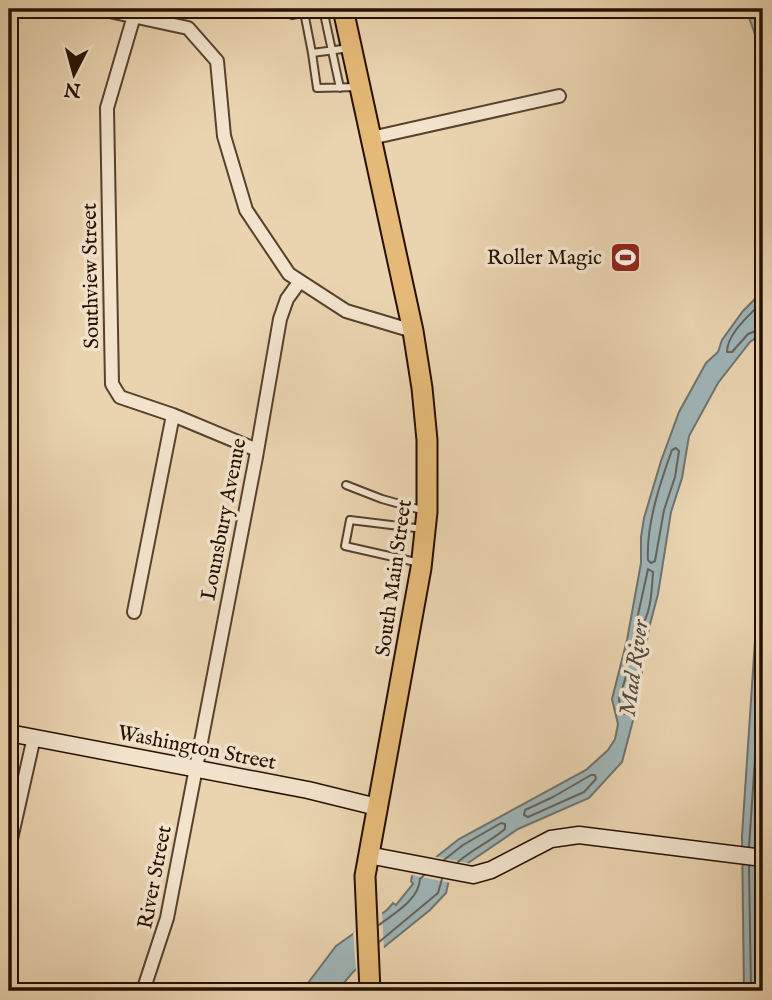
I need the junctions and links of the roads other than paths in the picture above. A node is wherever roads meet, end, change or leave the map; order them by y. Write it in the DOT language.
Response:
graph roads {
  1 [pos="100,9"];
  2 [pos="291,9"];
  3 [pos="322,9"];
  4 [pos="343,9"];
  5 [pos="306,11"];
  6 [pos="135,13"];
  7 [pos="341,49"];
  8 [pos="312,53"];
  9 [pos="360,87"];
  10 [pos="340,88"];
  11 [pos="559,96"];
  12 [pos="371,138"];
  13 [pos="300,281"];
  14 [pos="413,331"];
  15 [pos="173,415"];
  16 [pos="257,450"];
  17 [pos="346,485"];
  18 [pos="426,521"];
  19 [pos="422,564"];
  20 [pos="134,612"];
  21 [pos="9,733"];
  22 [pos="33,737"];
  23 [pos="196,768"];
  24 [pos="377,807"];
  25 [pos="9,848"];
  26 [pos="368,855"];
  27 [pos="763,858"];
  28 [pos="144,991"];
  29 [pos="370,991"];
  1 -- 6 [label="street"];
  2 -- 5 [label="lane"];
  3 -- 5 [label="lane"];
  3 -- 7 [label="lane"];
  4 -- 7 [label="main road, South Main Street"];
  5 -- 8 [label="lane"];
  6 -- 13 [label="street"];
  6 -- 15 [label="street, Southview Street"];
  7 -- 8 [label="lane"];
  7 -- 9 [label="main road, South Main Street"];
  7 -- 10 [label="lane"];
  8 -- 10 [label="lane"];
  9 -- 10 [label="lane"];
  9 -- 12 [label="main road, South Main Street"];
  11 -- 12 [label="street"];
  12 -- 14 [label="main road, South Main Street"];
  13 -- 14 [label="street"];
  13 -- 16 [label="street, Lounsbury Avenue"];
  14 -- 18 [label="main road, South Main Street"];
  15 -- 16 [label="street, Southview Street"];
  15 -- 20 [label="street"];
  16 -- 23 [label="street, Lounsbury Avenue"];
  17 -- 18 [label="lane"];
  18 -- 19 [label="main road, South Main Street"];
  18 -- 19 [label="lane"];
  19 -- 24 [label="main road, South Main Street"];
  21 -- 22 [label="main road, Washington Street"];
  22 -- 23 [label="main road, Washington Street"];
  22 -- 25 [label="street"];
  23 -- 24 [label="main road, Washington Street"];
  23 -- 28 [label="street, River Street"];
  24 -- 26 [label="main road, South Main Street"];
  26 -- 27 [label="main road"];
  26 -- 29 [label="main road, South Main Street"];
}
